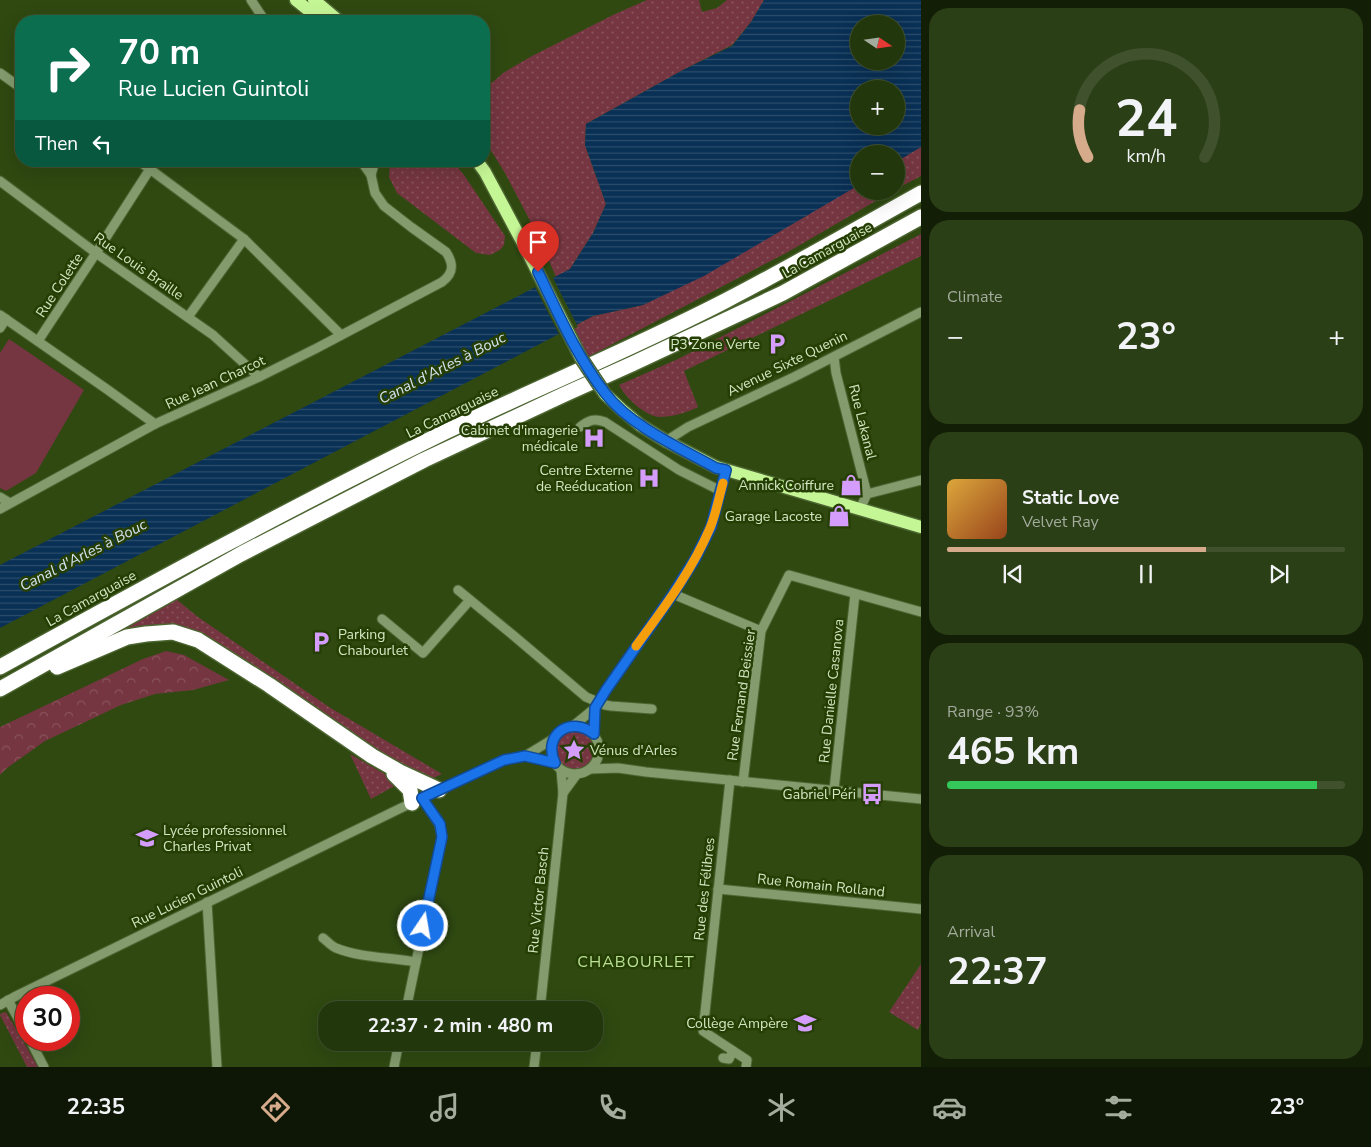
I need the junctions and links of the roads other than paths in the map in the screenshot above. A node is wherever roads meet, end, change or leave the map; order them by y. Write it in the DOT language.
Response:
graph roads {
  1 [pos="251,0"];
  2 [pos="296,0"];
  3 [pos="314,0"];
  4 [pos="261,15"];
  5 [pos="315,15"];
  6 [pos="332,15"];
  7 [pos="0,73"];
  8 [pos="15,84"];
  9 [pos="147,167"];
  10 [pos="365,167"];
  11 [pos="373,167"];
  12 [pos="481,167"];
  13 [pos="150,169"];
  14 [pos="371,175"];
  15 [pos="0,181"];
  16 [pos="921,193"];
  17 [pos="921,217"];
  18 [pos="244,239"];
  19 [pos="96,253"];
  20 [pos="921,312"];
  21 [pos="3,317"];
  22 [pos="188,317"];
  23 [pos="0,328"];
  24 [pos="341,335"];
  25 [pos="38,341"];
  26 [pos="834,357"];
  27 [pos="258,377"];
  28 [pos="155,424"];
  29 [pos="580,427"];
  30 [pos="666,441"];
  31 [pos="726,470"];
  32 [pos="921,480"];
  33 [pos="720,491"];
  34 [pos="867,494"];
  35 [pos="0,497"];
  36 [pos="10,503"];
  37 [pos="0,509"];
  38 [pos="860,510"];
  39 [pos="921,527"];
  40 [pos="458,590"];
  41 [pos="673,594"];
  42 [pos="855,594"];
  43 [pos="470,600"];
  44 [pos="921,612"];
  45 [pos="382,620"];
  46 [pos="761,630"];
  47 [pos="0,667"];
  48 [pos="0,689"];
  49 [pos="0,696"];
  50 [pos="597,706"];
  51 [pos="652,708"];
  52 [pos="573,726"];
  53 [pos="594,734"];
  54 [pos="554,739"];
  55 [pos="599,755"];
  56 [pos="372,756"];
  57 [pos="525,756"];
  58 [pos="558,766"];
  59 [pos="591,768"];
  60 [pos="618,768"];
  61 [pos="577,774"];
  62 [pos="730,780"];
  63 [pos="743,782"];
  64 [pos="439,790"];
  65 [pos="834,790"];
  66 [pos="563,793"];
  67 [pos="921,796"];
  68 [pos="417,801"];
  69 [pos="718,889"];
  70 [pos="207,902"];
  71 [pos="921,909"];
  72 [pos="323,938"];
  73 [pos="416,962"];
  74 [pos="8,1000"];
  75 [pos="408,1001"];
  76 [pos="541,1001"];
  77 [pos="0,1005"];
  78 [pos="15,1013"];
  79 [pos="36,1051"];
  80 [pos="397,1051"];
  81 [pos="536,1051"];
  82 [pos="733,1051"];
  83 [pos="723,1058"];
  84 [pos="746,1064"];
  85 [pos="44,1067"];
  86 [pos="217,1067"];
  87 [pos="394,1067"];
  88 [pos="534,1067"];
  1 -- 4 [label="street"];
  2 -- 5 [label="main road"];
  3 -- 6 [label="main road"];
  7 -- 8 [label="street"];
  9 -- 13 [label="street"];
  10 -- 14 [label="street"];
  11 -- 14 [label="street"];
  12 -- 30 [label="main road, bridge"];
  13 -- 18 [label="street"];
  13 -- 19 [label="street, Rue Colette"];
  14 -- 24 [label="street, Rue Jean Charcot"];
  15 -- 19 [label="street, Rue Louis Braille"];
  16 -- 47 [label="highway, La Camarguaise"];
  17 -- 48 [label="highway, La Camarguaise"];
  18 -- 22 [label="street"];
  18 -- 24 [label="street"];
  19 -- 22 [label="street, Rue Louis Braille"];
  19 -- 25 [label="street, Rue Colette"];
  20 -- 26 [label="street, Avenue Sixte Quenin"];
  21 -- 23 [label="street"];
  21 -- 25 [label="street"];
  22 -- 27 [label="street, Rue Louis Braille"];
  24 -- 27 [label="street, Rue Jean Charcot"];
  25 -- 28 [label="street"];
  26 -- 30 [label="street, Avenue Sixte Quenin"];
  26 -- 34 [label="street, Rue Lakanal"];
  27 -- 28 [label="street, Rue Jean Charcot"];
  28 -- 36 [label="street, Rue Jean Charcot"];
  29 -- 33 [label="street"];
  30 -- 31 [label="main road"];
  31 -- 33 [label="street"];
  31 -- 38 [label="main road"];
  32 -- 34 [label="street"];
  33 -- 41 [label="street"];
  34 -- 38 [label="street"];
  35 -- 36 [label="street"];
  36 -- 37 [label="street, Rue Jean Charcot"];
  38 -- 39 [label="main road"];
  40 -- 43 [label="street"];
  41 -- 46 [label="street"];
  41 -- 50 [label="street"];
  42 -- 44 [label="street, Rue Fernand Beissier"];
  42 -- 46 [label="street, Rue Fernand Beissier"];
  42 -- 65 [label="street, Rue Danielle Casanova"];
  43 -- 45 [label="street"];
  43 -- 50 [label="street"];
  46 -- 63 [label="street, Rue Fernand Beissier"];
  49 -- 56 [label="highway"];
  50 -- 51 [label="street"];
  50 -- 52 [label="street"];
  50 -- 53 [label="street"];
  52 -- 53 [label="street"];
  52 -- 54 [label="street"];
  53 -- 55 [label="street"];
  54 -- 57 [label="street, Rue Lucien Guintoli"];
  54 -- 58 [label="street"];
  55 -- 59 [label="street"];
  55 -- 60 [label="street"];
  56 -- 64 [label="highway"];
  56 -- 68 [label="highway"];
  57 -- 58 [label="street, Rue Lucien Guintoli"];
  57 -- 64 [label="street, Rue Lucien Guintoli"];
  58 -- 61 [label="street"];
  58 -- 66 [label="street, Rue Victor Basch"];
  59 -- 60 [label="street"];
  59 -- 61 [label="street"];
  60 -- 62 [label="street"];
  61 -- 66 [label="street"];
  62 -- 63 [label="street"];
  62 -- 69 [label="street, Rue des Félibres"];
  63 -- 65 [label="street"];
  64 -- 68 [label="street, Rue Lucien Guintoli"];
  65 -- 67 [label="street"];
  66 -- 76 [label="street, Rue Victor Basch"];
  68 -- 70 [label="street, Rue Lucien Guintoli"];
  68 -- 73 [label="street"];
  69 -- 71 [label="street, Rue Romain Rolland"];
  69 -- 82 [label="street, Rue des Félibres"];
  70 -- 74 [label="street, Rue Lucien Guintoli"];
  70 -- 86 [label="street"];
  72 -- 73 [label="street"];
  73 -- 75 [label="street"];
  74 -- 77 [label="street, Rue Lucien Guintoli"];
  74 -- 78 [label="street"];
  79 -- 85 [label="street"];
  80 -- 87 [label="street"];
  81 -- 88 [label="street"];
  82 -- 83 [label="street"];
  82 -- 84 [label="street"];
}
